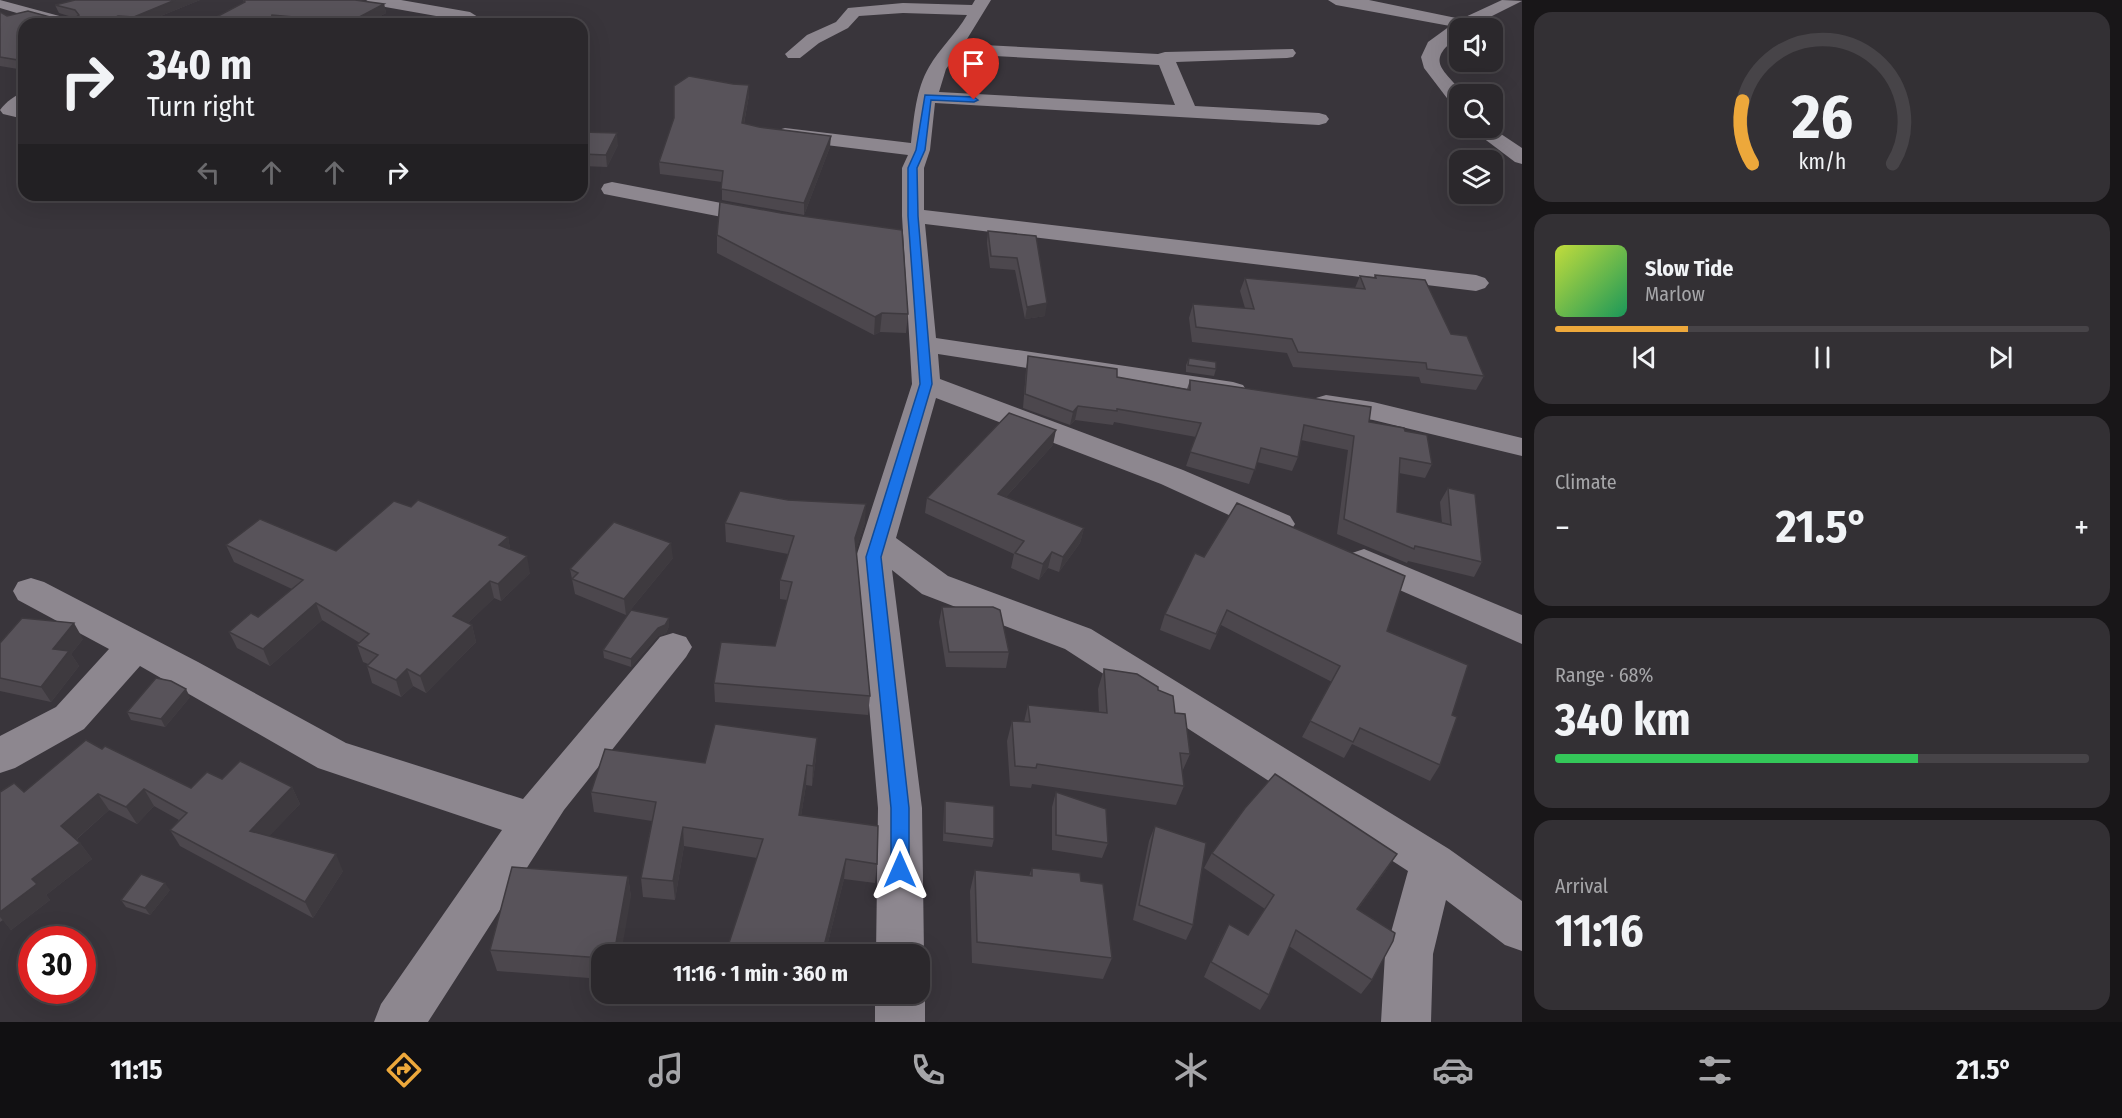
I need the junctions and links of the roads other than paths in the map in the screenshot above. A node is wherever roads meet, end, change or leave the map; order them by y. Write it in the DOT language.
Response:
graph roads {
  1 [pos="374,0"];
  2 [pos="1336,0"];
  3 [pos="1515,0"];
  4 [pos="0,3"];
  5 [pos="980,5"];
  6 [pos="470,17"];
  7 [pos="51,18"];
  8 [pos="1476,18"];
  9 [pos="1449,21"];
  10 [pos="1449,35"];
  11 [pos="951,49"];
  12 [pos="1287,53"];
  13 [pos="794,54"];
  14 [pos="1166,60"];
  15 [pos="1449,88"];
  16 [pos="927,97"];
  17 [pos="18,103"];
  18 [pos="1187,111"];
  19 [pos="18,112"];
  20 [pos="1319,119"];
  21 [pos="769,132"];
  22 [pos="1494,138"];
  23 [pos="920,150"];
  24 [pos="1522,158"];
  25 [pos="612,189"];
  26 [pos="781,221"];
  27 [pos="907,232"];
  28 [pos="1476,283"];
  29 [pos="924,344"];
  30 [pos="926,384"];
  31 [pos="1260,394"];
  32 [pos="1305,401"];
  33 [pos="1522,447"];
  34 [pos="1301,534"];
  35 [pos="1334,548"];
  36 [pos="877,559"];
  37 [pos="31,591"];
  38 [pos="1522,630"];
  39 [pos="135,646"];
  40 [pos="673,647"];
  41 [pos="0,756"];
  42 [pos="533,821"];
  43 [pos="1433,863"];
  44 [pos="1522,929"];
  45 [pos="900,944"];
  46 [pos="900,1004"];
  47 [pos="399,1022"];
  48 [pos="900,1022"];
  49 [pos="1406,1022"];
  1 -- 6 [label="street"];
  2 -- 9 [label="street"];
  3 -- 8 [label="street"];
  4 -- 7 [label="street"];
  5 -- 11 [label="street"];
  5 -- 13 [label="street"];
  10 -- 15 [label="street"];
  11 -- 14 [label="street"];
  11 -- 16 [label="street"];
  12 -- 14 [label="street"];
  14 -- 18 [label="street"];
  16 -- 18 [label="street"];
  16 -- 23 [label="street"];
  17 -- 19 [label="street"];
  18 -- 20 [label="street"];
  21 -- 23 [label="street"];
  22 -- 24 [label="street"];
  23 -- 27 [label="street"];
  25 -- 26 [label="street"];
  27 -- 28 [label="street"];
  27 -- 29 [label="street"];
  29 -- 30 [label="street"];
  29 -- 31 [label="street"];
  30 -- 34 [label="street"];
  30 -- 36 [label="street"];
  32 -- 33 [label="street"];
  35 -- 38 [label="street"];
  36 -- 43 [label="street"];
  36 -- 45 [label="street"];
  37 -- 39 [label="street"];
  39 -- 41 [label="street"];
  39 -- 42 [label="street"];
  40 -- 42 [label="street"];
  42 -- 47 [label="street"];
  43 -- 44 [label="street"];
  43 -- 49 [label="street"];
  46 -- 48 [label="street"];
}
